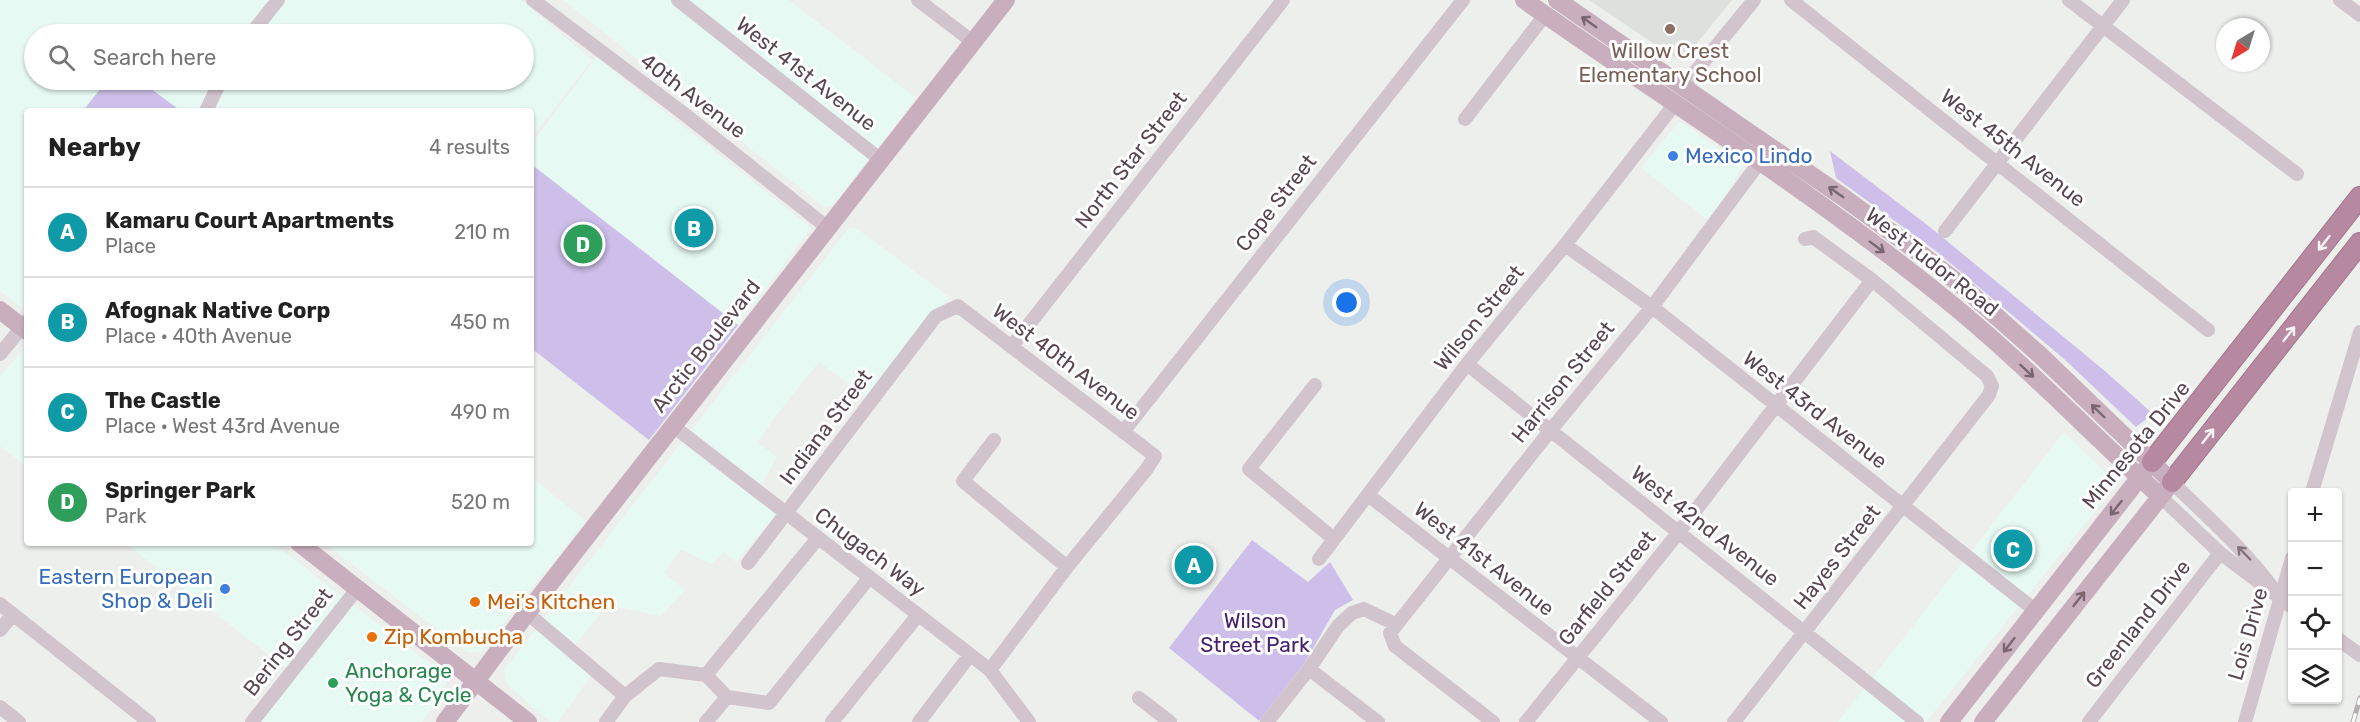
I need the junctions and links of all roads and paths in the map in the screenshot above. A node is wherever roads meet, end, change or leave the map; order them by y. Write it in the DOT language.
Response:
graph roads {
  1 [pos="278,0"];
  2 [pos="532,0"];
  3 [pos="678,0"];
  4 [pos="918,0"];
  5 [pos="1006,0"];
  6 [pos="1283,0"];
  7 [pos="1463,0"];
  8 [pos="1524,0"];
  9 [pos="1557,0"];
  10 [pos="1754,0"];
  11 [pos="1791,0"];
  12 [pos="2069,0"];
  13 [pos="2123,0"];
  14 [pos="2340,0"];
  15 [pos="1545,15"];
  16 [pos="2360,15"];
  17 [pos="259,24"];
  18 [pos="2103,26"];
  19 [pos="973,42"];
  20 [pos="1591,47"];
  21 [pos="1683,87"];
  22 [pos="216,90"];
  23 [pos="1674,105"];
  24 [pos="207,108"];
  25 [pos="1466,119"];
  26 [pos="1767,144"];
  27 [pos="881,160"];
  28 [pos="1998,162"];
  29 [pos="1759,163"];
  30 [pos="2297,174"];
  31 [pos="2360,197"];
  32 [pos="828,228"];
  33 [pos="1945,231"];
  34 [pos="1805,239"];
  35 [pos="2360,243"];
  36 [pos="1565,245"];
  37 [pos="1872,280"];
  38 [pos="1652,307"];
  39 [pos="0,310"];
  40 [pos="936,316"];
  41 [pos="24,325"];
  42 [pos="24,327"];
  43 [pos="2208,330"];
  44 [pos="2360,332"];
  45 [pos="1012,346"];
  46 [pos="0,354"];
  47 [pos="1467,364"];
  48 [pos="1315,385"];
  49 [pos="1776,406"];
  50 [pos="673,426"];
  51 [pos="1550,430"];
  52 [pos="1123,432"];
  53 [pos="994,440"];
  54 [pos="2152,462"];
  55 [pos="2139,477"];
  56 [pos="2313,488"];
  57 [pos="2166,489"];
  58 [pos="1368,495"];
  59 [pos="1902,506"];
  60 [pos="786,514"];
  61 [pos="1679,532"];
  62 [pos="818,538"];
  63 [pos="1334,539"];
  64 [pos="308,546"];
  65 [pos="2220,553"];
  66 [pos="1319,559"];
  67 [pos="1449,559"];
  68 [pos="748,563"];
  69 [pos="1067,567"];
  70 [pos="2288,573"];
  71 [pos="869,578"];
  72 [pos="357,589"];
  73 [pos="2281,598"];
  74 [pos="0,604"];
  75 [pos="2288,604"];
  76 [pos="2036,611"];
  77 [pos="527,613"];
  78 [pos="13,614"];
  79 [pos="918,615"];
  80 [pos="1395,624"];
  81 [pos="0,630"];
  82 [pos="1805,632"];
  83 [pos="2342,642"];
  84 [pos="970,655"];
  85 [pos="2360,655"];
  86 [pos="1578,657"];
  87 [pos="1309,669"];
  88 [pos="990,670"];
  89 [pos="706,675"];
  90 [pos="476,682"];
  91 [pos="626,696"];
  92 [pos="726,697"];
  93 [pos="1139,698"];
  94 [pos="0,708"];
  95 [pos="19,722"];
  96 [pos="149,722"];
  97 [pos="252,722"];
  98 [pos="445,722"];
  99 [pos="528,722"];
  100 [pos="606,722"];
  101 [pos="706,722"];
  102 [pos="832,722"];
  103 [pos="919,722"];
  104 [pos="1029,722"];
  105 [pos="1170,722"];
  106 [pos="1267,722"];
  107 [pos="1378,722"];
  108 [pos="1493,722"];
  109 [pos="1526,722"];
  110 [pos="1661,722"];
  111 [pos="1734,722"];
  112 [pos="1917,722"];
  113 [pos="1949,722"];
  114 [pos="1983,722"];
  115 [pos="2089,722"];
  116 [pos="2245,722"];
  1 -- 17 [label="street"];
  2 -- 32 [label="street, 40th Avenue"];
  3 -- 27 [label="street, West 41st Avenue"];
  4 -- 19 [label="street"];
  5 -- 19 [label="main road, Arctic Boulevard"];
  6 -- 45 [label="street, North Star Street"];
  7 -- 52 [label="street, Cope Street"];
  8 -- 15 [label="main road, West Tudor Road"];
  21 -- 9 [label="main road, West Tudor Road, one-way"];
  10 -- 21 [label="street"];
  11 -- 28 [label="street, West 45th Avenue"];
  12 -- 18 [label="street"];
  13 -- 18 [label="street"];
  14 -- 16 [label="street"];
  15 -- 20 [label="main road, West Tudor Road"];
  15 -- 25 [label="street"];
  18 -- 28 [label="street"];
  18 -- 30 [label="street"];
  19 -- 27 [label="main road, Arctic Boulevard"];
  20 -- 21 [label="main road"];
  20 -- 23 [label="main road, West Tudor Road"];
  21 -- 26 [label="main road, West Tudor Road"];
  22 -- 24 [label="street"];
  23 -- 26 [label="main road"];
  23 -- 29 [label="main road, West Tudor Road"];
  23 -- 36 [label="street, Wilson Street"];
  54 -- 26 [label="main road, West Tudor Road, one-way"];
  27 -- 32 [label="main road, Arctic Boulevard"];
  28 -- 33 [label="street"];
  28 -- 43 [label="street, West 45th Avenue"];
  29 -- 38 [label="street, Harrison Street"];
  29 -- 55 [label="main road, West Tudor Road, one-way"];
  31 -- 54 [label="highway, Minnesota Drive, one-way"];
  32 -- 50 [label="main road, Arctic Boulevard"];
  34 -- 37 [label="street"];
  57 -- 35 [label="highway, one-way"];
  36 -- 38 [label="street, West 43rd Avenue"];
  36 -- 47 [label="street, Wilson Street"];
  37 -- 49 [label="street, Garfield Street"];
  37 -- 59 [label="street, Hayes Street"];
  38 -- 49 [label="street, West 43rd Avenue"];
  38 -- 51 [label="street, Harrison Street"];
  39 -- 41 [label="main road"];
  40 -- 45 [label="street, West 40th Avenue"];
  40 -- 60 [label="street, Indiana Street"];
  42 -- 46 [label="street"];
  44 -- 56 [label="street"];
  45 -- 52 [label="street, West 40th Avenue"];
  47 -- 51 [label="street, West 42nd Avenue"];
  47 -- 58 [label="street, Wilson Street"];
  48 -- 63 [label="street"];
  49 -- 59 [label="street, West 43rd Avenue"];
  49 -- 61 [label="street, Garfield Street"];
  50 -- 60 [label="street, Chugach Way"];
  50 -- 77 [label="main road, Arctic Boulevard"];
  51 -- 61 [label="street, West 42nd Avenue"];
  51 -- 67 [label="street, Harrison Street"];
  52 -- 69 [label="street, West 40th Avenue"];
  53 -- 69 [label="street"];
  54 -- 55 [label="main road, Minnesota Drive"];
  54 -- 57 [label="main road, West Tudor Road"];
  55 -- 57 [label="main road, West Tudor Road"];
  55 -- 76 [label="main road, Minnesota Drive, one-way"];
  57 -- 65 [label="street, West Tudor Road"];
  73 -- 57 [label="street, West Tudor Road, one-way"];
  114 -- 57 [label="main road, one-way"];
  58 -- 63 [label="street, Wilson Street"];
  58 -- 67 [label="street, West 41st Avenue"];
  59 -- 76 [label="street, West 43rd Avenue"];
  59 -- 82 [label="street, Hayes Street"];
  60 -- 62 [label="street, Chugach Way"];
  60 -- 68 [label="street, Indiana Street"];
  61 -- 82 [label="street, West 42nd Avenue"];
  61 -- 86 [label="street, Garfield Street"];
  62 -- 71 [label="street, Chugach Way"];
  62 -- 89 [label="street"];
  63 -- 66 [label="street, Wilson Street"];
  64 -- 72 [label="main road"];
  65 -- 73 [label="street, West Tudor Road"];
  65 -- 115 [label="street, Greenland Drive"];
  67 -- 80 [label="street, Harrison Street"];
  67 -- 86 [label="street, West 41st Avenue"];
  69 -- 88 [label="street"];
  70 -- 73 [label="street, Lois Drive"];
  71 -- 79 [label="street, Chugach Way"];
  71 -- 92 [label="street"];
  72 -- 90 [label="main road"];
  72 -- 97 [label="street, Bering Street"];
  73 -- 75 [label="street, West Tudor Road"];
  73 -- 116 [label="street, Lois Drive"];
  74 -- 78 [label="street"];
  76 -- 113 [label="main road, Minnesota Drive, one-way"];
  77 -- 90 [label="main road, Arctic Boulevard"];
  77 -- 91 [label="street"];
  78 -- 81 [label="street"];
  78 -- 96 [label="street"];
  79 -- 84 [label="street, Chugach Way"];
  79 -- 102 [label="street"];
  80 -- 87 [label="street"];
  80 -- 108 [label="street"];
  82 -- 111 [label="street, Hayes Street"];
  82 -- 112 [label="street, West 42nd Avenue"];
  83 -- 85 [label="street"];
  84 -- 88 [label="street, Chugach Way"];
  84 -- 103 [label="street"];
  86 -- 109 [label="street, Garfield Street"];
  86 -- 110 [label="street, West 41st Avenue"];
  87 -- 106 [label="street"];
  87 -- 107 [label="street"];
  88 -- 104 [label="street, Chugach Way"];
  89 -- 91 [label="street"];
  89 -- 92 [label="street"];
  90 -- 98 [label="main road, Arctic Boulevard"];
  90 -- 99 [label="main road"];
  91 -- 100 [label="street"];
  92 -- 101 [label="street"];
  93 -- 105 [label="street"];
  94 -- 95 [label="street"];
}
